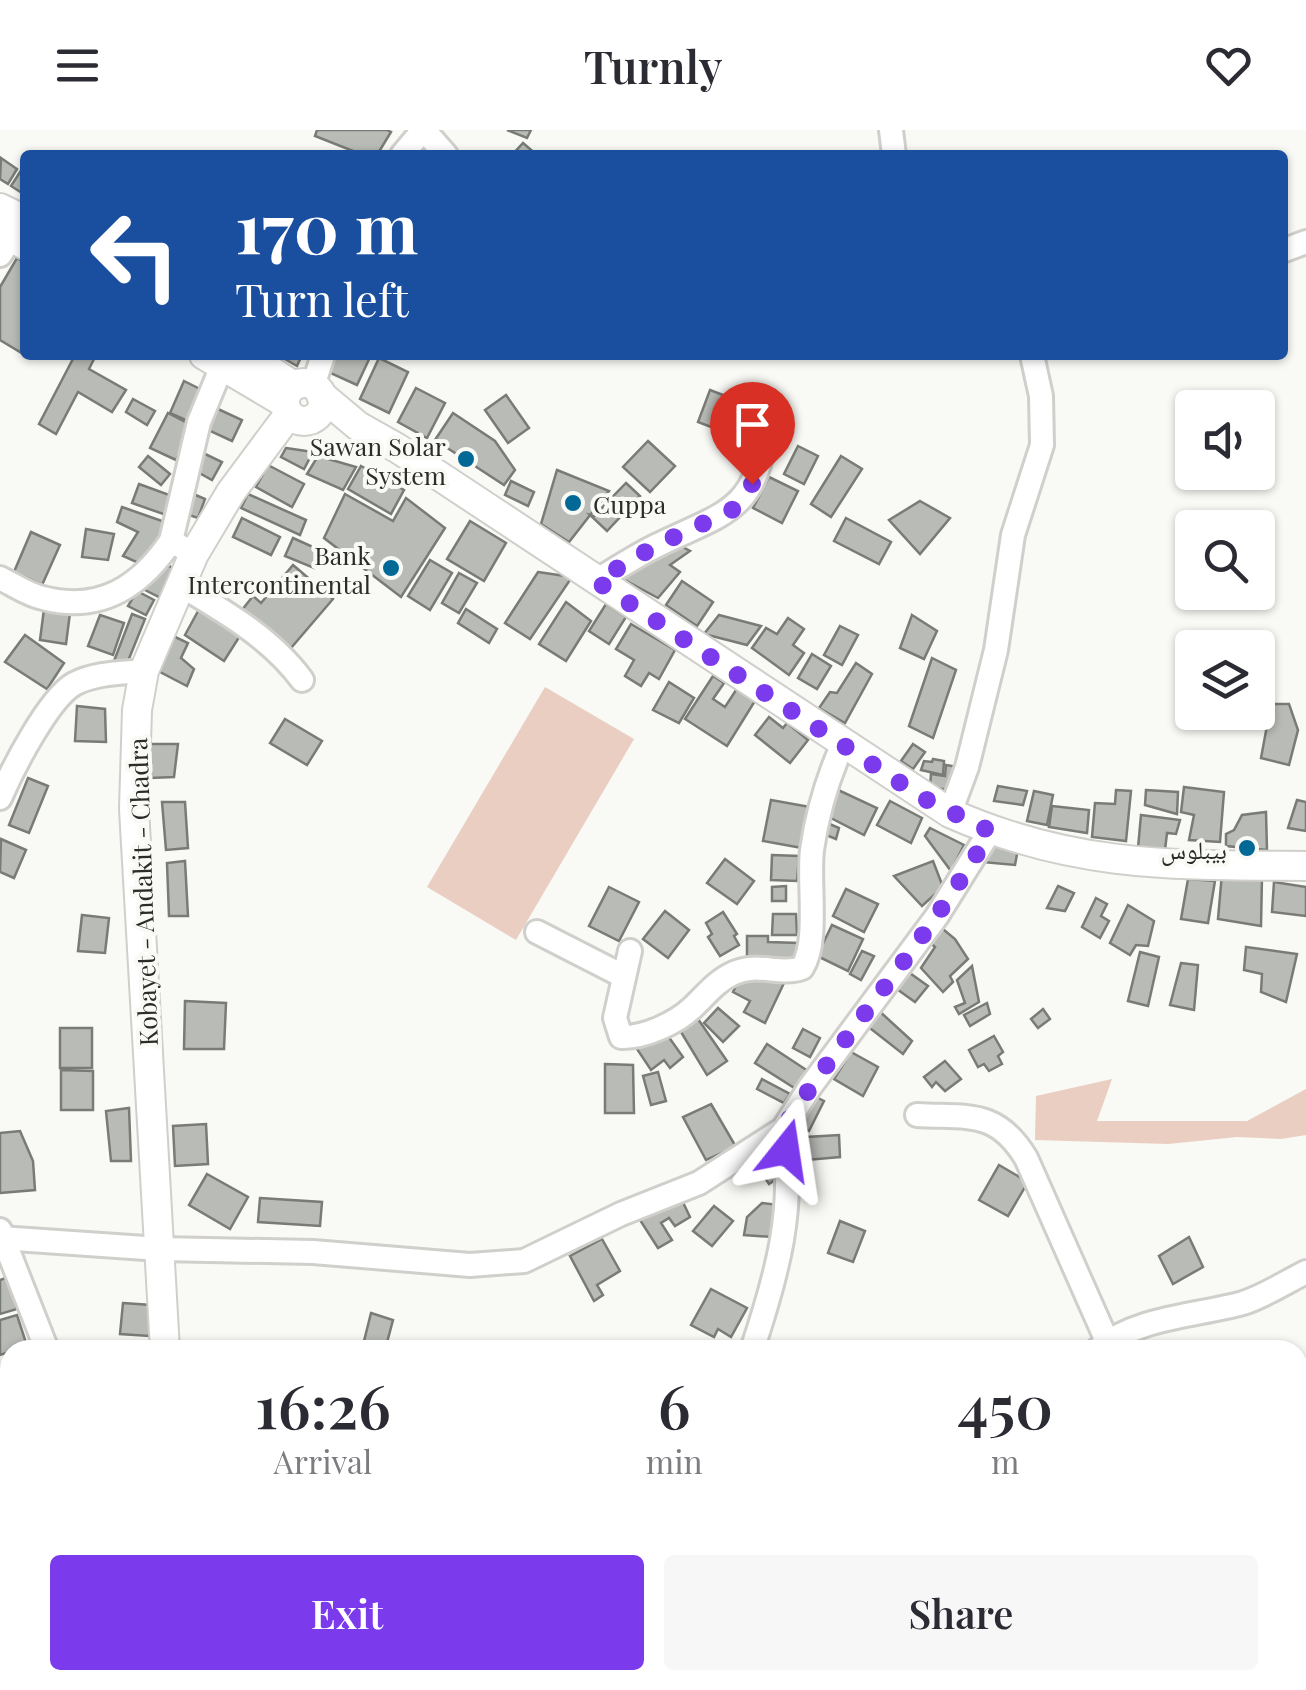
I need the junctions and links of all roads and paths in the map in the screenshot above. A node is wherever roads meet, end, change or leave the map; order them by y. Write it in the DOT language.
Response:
graph roads {
  1 [pos="423,130"];
  2 [pos="406,150"];
  3 [pos="441,150"];
  4 [pos="0,208"];
  5 [pos="12,237"];
  6 [pos="224,360"];
  7 [pos="226,360"];
  8 [pos="320,360"];
  9 [pos="1033,360"];
  10 [pos="303,400"];
  11 [pos="765,435"];
  12 [pos="182,548"];
  13 [pos="0,578"];
  14 [pos="596,581"];
  15 [pos="180,585"];
  16 [pos="144,671"];
  17 [pos="302,680"];
  18 [pos="842,744"];
  19 [pos="0,798"];
  20 [pos="950,814"];
  21 [pos="990,831"];
  22 [pos="1306,866"];
  23 [pos="537,932"];
  24 [pos="630,951"];
  25 [pos="623,976"];
  26 [pos="918,1115"];
  27 [pos="783,1129"];
  28 [pos="2,1235"];
  29 [pos="160,1249"];
  30 [pos="1306,1272"];
  31 [pos="42,1340"];
  32 [pos="165,1340"];
  33 [pos="755,1340"];
  34 [pos="1100,1340"];
  35 [pos="1116,1340"];
  1 -- 2 [label="street"];
  1 -- 3 [label="street"];
  4 -- 5 [label="main road"];
  6 -- 12 [label="street"];
  7 -- 10 [label="main road"];
  8 -- 10 [label="street"];
  9 -- 20 [label="street"];
  10 -- 12 [label="main road, Kobayet - Andakit - Chadra"];
  10 -- 14 [label="main road"];
  11 -- 14 [label="street"];
  12 -- 13 [label="street"];
  12 -- 15 [label="main road, Kobayet - Andakit - Chadra"];
  14 -- 18 [label="main road"];
  15 -- 16 [label="main road, Kobayet - Andakit - Chadra"];
  15 -- 17 [label="street"];
  16 -- 19 [label="street"];
  16 -- 29 [label="main road, Kobayet - Andakit - Chadra"];
  18 -- 20 [label="main road"];
  18 -- 25 [label="street"];
  20 -- 21 [label="main road"];
  21 -- 22 [label="main road"];
  21 -- 27 [label="street"];
  23 -- 25 [label="street"];
  24 -- 25 [label="street"];
  26 -- 34 [label="street"];
  27 -- 29 [label="street"];
  27 -- 33 [label="street"];
  28 -- 29 [label="street"];
  28 -- 31 [label="street"];
  29 -- 32 [label="main road, Kobayet - Andakit - Chadra"];
  30 -- 35 [label="street"];
}
